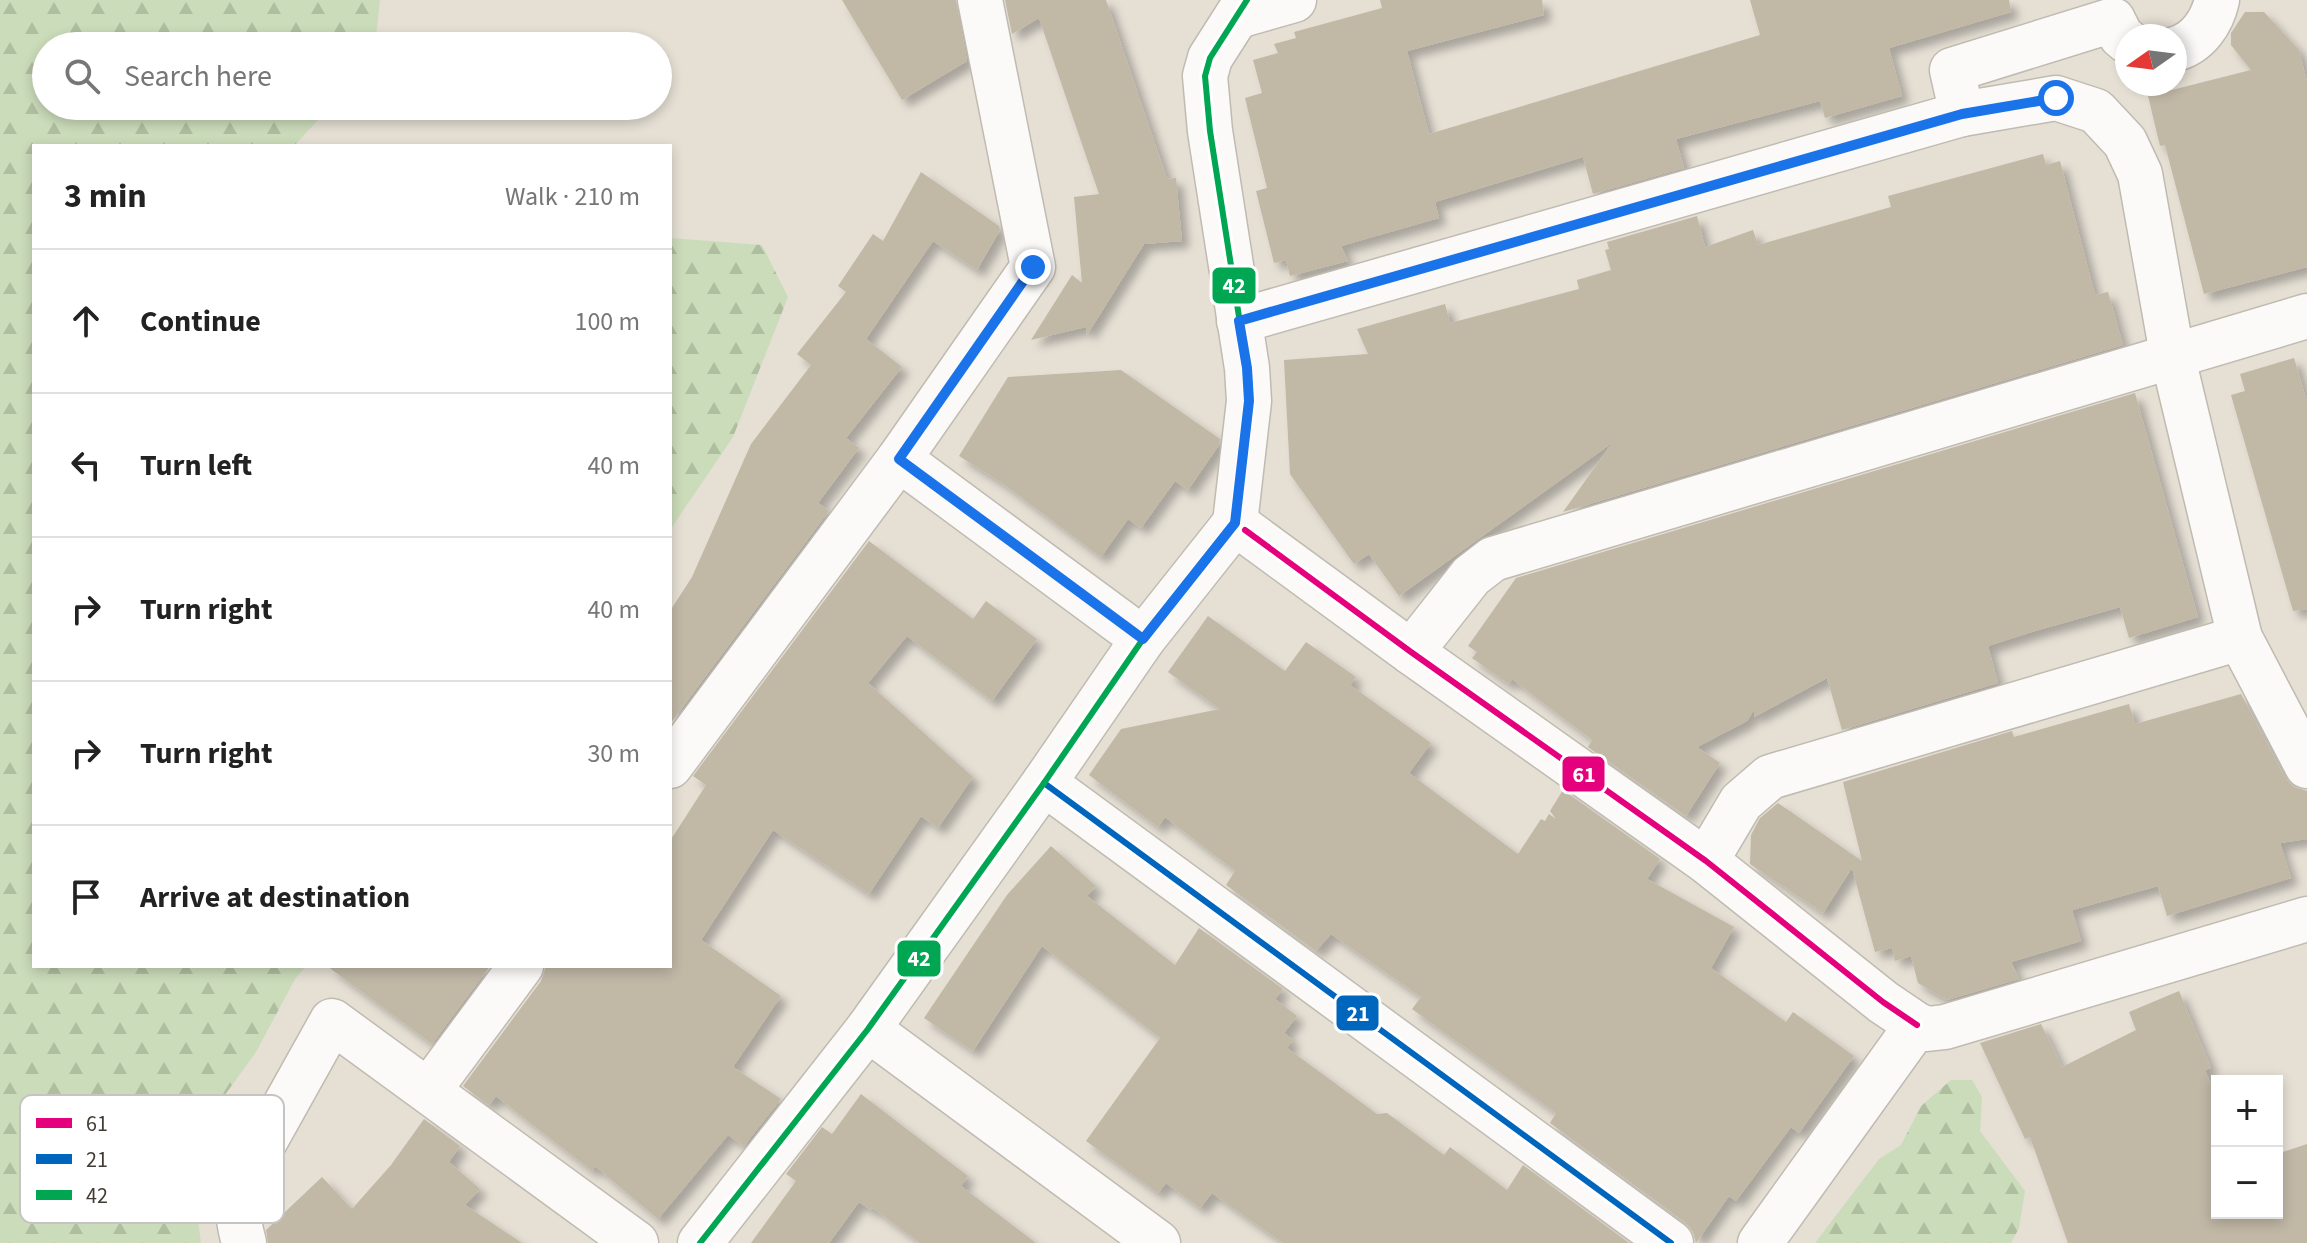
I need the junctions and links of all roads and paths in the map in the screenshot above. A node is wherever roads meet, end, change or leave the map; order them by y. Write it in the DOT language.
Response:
graph roads {
  1 [pos="980,0"];
  2 [pos="1294,0"];
  3 [pos="2217,0"];
  4 [pos="1242,8"];
  5 [pos="2116,20"];
  6 [pos="2187,44"];
  7 [pos="1962,114"];
  8 [pos="2307,316"];
  9 [pos="1239,321"];
  10 [pos="2172,354"];
  11 [pos="899,459"];
  12 [pos="1235,523"];
  13 [pos="2240,638"];
  14 [pos="1143,639"];
  15 [pos="1411,652"];
  16 [pos="672,763"];
  17 [pos="2307,766"];
  18 [pos="1044,783"];
  19 [pos="1706,861"];
  20 [pos="2307,919"];
  21 [pos="520,968"];
  22 [pos="1917,1025"];
  23 [pos="868,1029"];
  24 [pos="429,1090"];
  25 [pos="284,1107"];
  26 [pos="239,1223"];
  27 [pos="244,1243"];
  28 [pos="636,1243"];
  29 [pos="700,1243"];
  30 [pos="1158,1243"];
  31 [pos="1671,1243"];
  32 [pos="1760,1243"];
  1 -- 11 [label="street"];
  2 -- 4 [label="street"];
  3 -- 6 [label="street"];
  4 -- 9 [label="street"];
  5 -- 7 [label="street"];
  7 -- 9 [label="street"];
  7 -- 10 [label="street"];
  8 -- 10 [label="street"];
  9 -- 12 [label="street"];
  10 -- 13 [label="street"];
  10 -- 15 [label="street"];
  11 -- 14 [label="street"];
  11 -- 16 [label="street"];
  12 -- 14 [label="street"];
  12 -- 15 [label="street"];
  13 -- 17 [label="street"];
  13 -- 19 [label="street"];
  14 -- 18 [label="street"];
  15 -- 19 [label="street"];
  18 -- 23 [label="street"];
  18 -- 31 [label="street"];
  19 -- 22 [label="street"];
  20 -- 22 [label="street"];
  21 -- 24 [label="street"];
  22 -- 32 [label="street"];
  23 -- 29 [label="street"];
  23 -- 30 [label="street"];
  24 -- 25 [label="street"];
  24 -- 28 [label="street"];
  26 -- 27 [label="street"];
}
